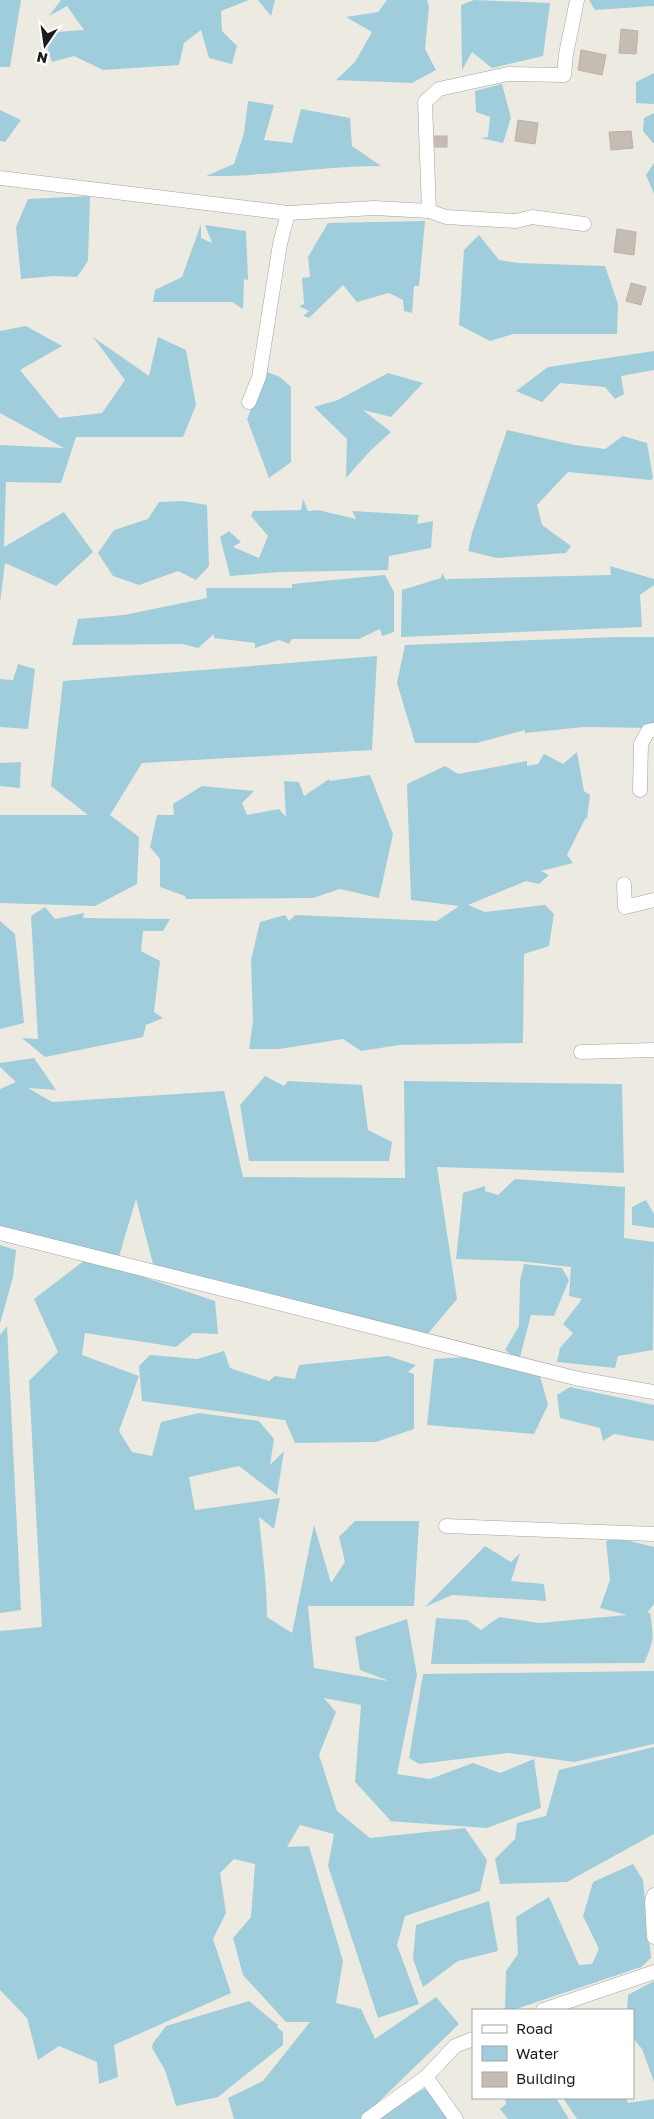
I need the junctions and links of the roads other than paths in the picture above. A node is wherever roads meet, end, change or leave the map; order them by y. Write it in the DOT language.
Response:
graph roads {
  1 [pos="577,0"];
  2 [pos="0,178"];
  3 [pos="288,212"];
  4 [pos="429,212"];
  5 [pos="584,224"];
  6 [pos="249,402"];
  7 [pos="654,730"];
  8 [pos="640,790"];
  9 [pos="624,884"];
  10 [pos="654,900"];
  11 [pos="654,1050"];
  12 [pos="581,1052"];
  13 [pos="0,1233"];
  14 [pos="654,1392"];
  15 [pos="446,1526"];
  16 [pos="654,1534"];
  17 [pos="654,1895"];
  18 [pos="654,1937"];
  19 [pos="654,1972"];
  20 [pos="546,2009"];
  21 [pos="472,2039"];
  22 [pos="426,2077"];
  23 [pos="368,2119"];
  24 [pos="456,2119"];
  1 -- 4 [label="street"];
  2 -- 3 [label="street"];
  3 -- 4 [label="street"];
  3 -- 6 [label="street"];
  4 -- 5 [label="street"];
  7 -- 8 [label="street"];
  9 -- 10 [label="street"];
  11 -- 12 [label="street"];
  13 -- 14 [label="street"];
  15 -- 16 [label="street"];
  17 -- 18 [label="street"];
  19 -- 20 [label="street"];
  21 -- 22 [label="street"];
  22 -- 23 [label="street"];
  22 -- 24 [label="street"];
}
